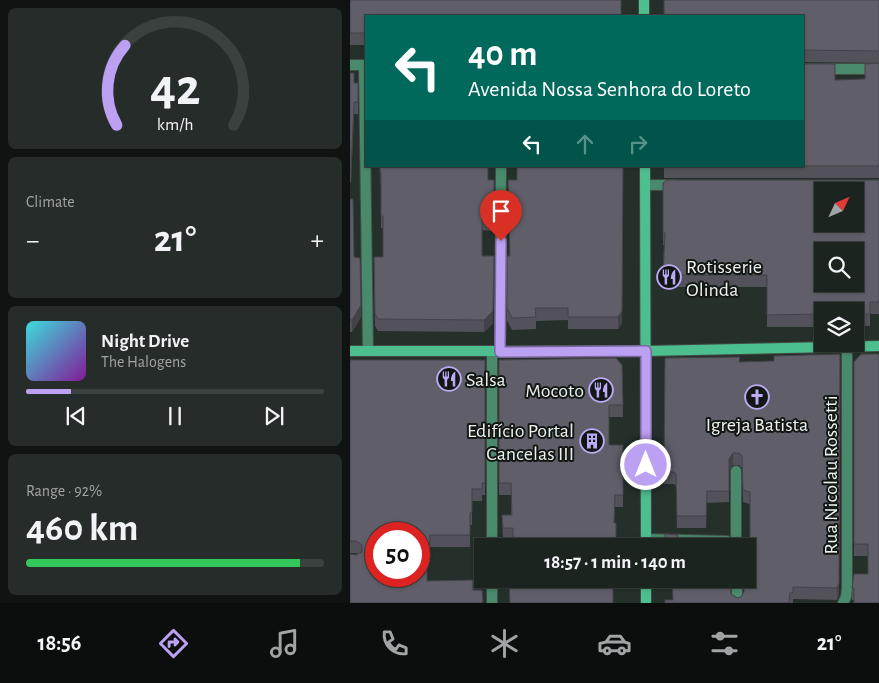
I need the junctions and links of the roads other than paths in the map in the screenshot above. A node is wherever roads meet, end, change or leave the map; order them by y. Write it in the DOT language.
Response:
graph roads {
  1 [pos="644,0"];
  2 [pos="644,15"];
  3 [pos="350,65"];
  4 [pos="365,65"];
  5 [pos="804,69"];
  6 [pos="879,69"];
  7 [pos="366,167"];
  8 [pos="501,167"];
  9 [pos="645,167"];
  10 [pos="645,185"];
  11 [pos="684,185"];
  12 [pos="864,346"];
  13 [pos="879,346"];
  14 [pos="814,347"];
  15 [pos="350,351"];
  16 [pos="368,351"];
  17 [pos="646,351"];
  18 [pos="496,352"];
  19 [pos="847,352"];
  20 [pos="736,471"];
  21 [pos="492,538"];
  22 [pos="646,538"];
  23 [pos="736,538"];
  24 [pos="492,588"];
  25 [pos="646,588"];
  26 [pos="737,588"];
  27 [pos="492,603"];
  28 [pos="646,603"];
  29 [pos="737,603"];
  30 [pos="843,603"];
  1 -- 2 [label="main road"];
  3 -- 4 [label="street"];
  5 -- 6 [label="street"];
  7 -- 16 [label="street"];
  8 -- 18 [label="street"];
  9 -- 10 [label="main road"];
  10 -- 11 [label="street"];
  10 -- 17 [label="main road"];
  12 -- 13 [label="main road"];
  14 -- 17 [label="main road"];
  15 -- 16 [label="main road"];
  16 -- 18 [label="main road"];
  17 -- 18 [label="main road"];
  17 -- 22 [label="main road"];
  18 -- 21 [label="street"];
  19 -- 30 [label="street, Rua Nicolau Rossetti"];
  20 -- 23 [label="street"];
  24 -- 27 [label="street"];
  25 -- 28 [label="main road"];
  26 -- 29 [label="street"];
}
